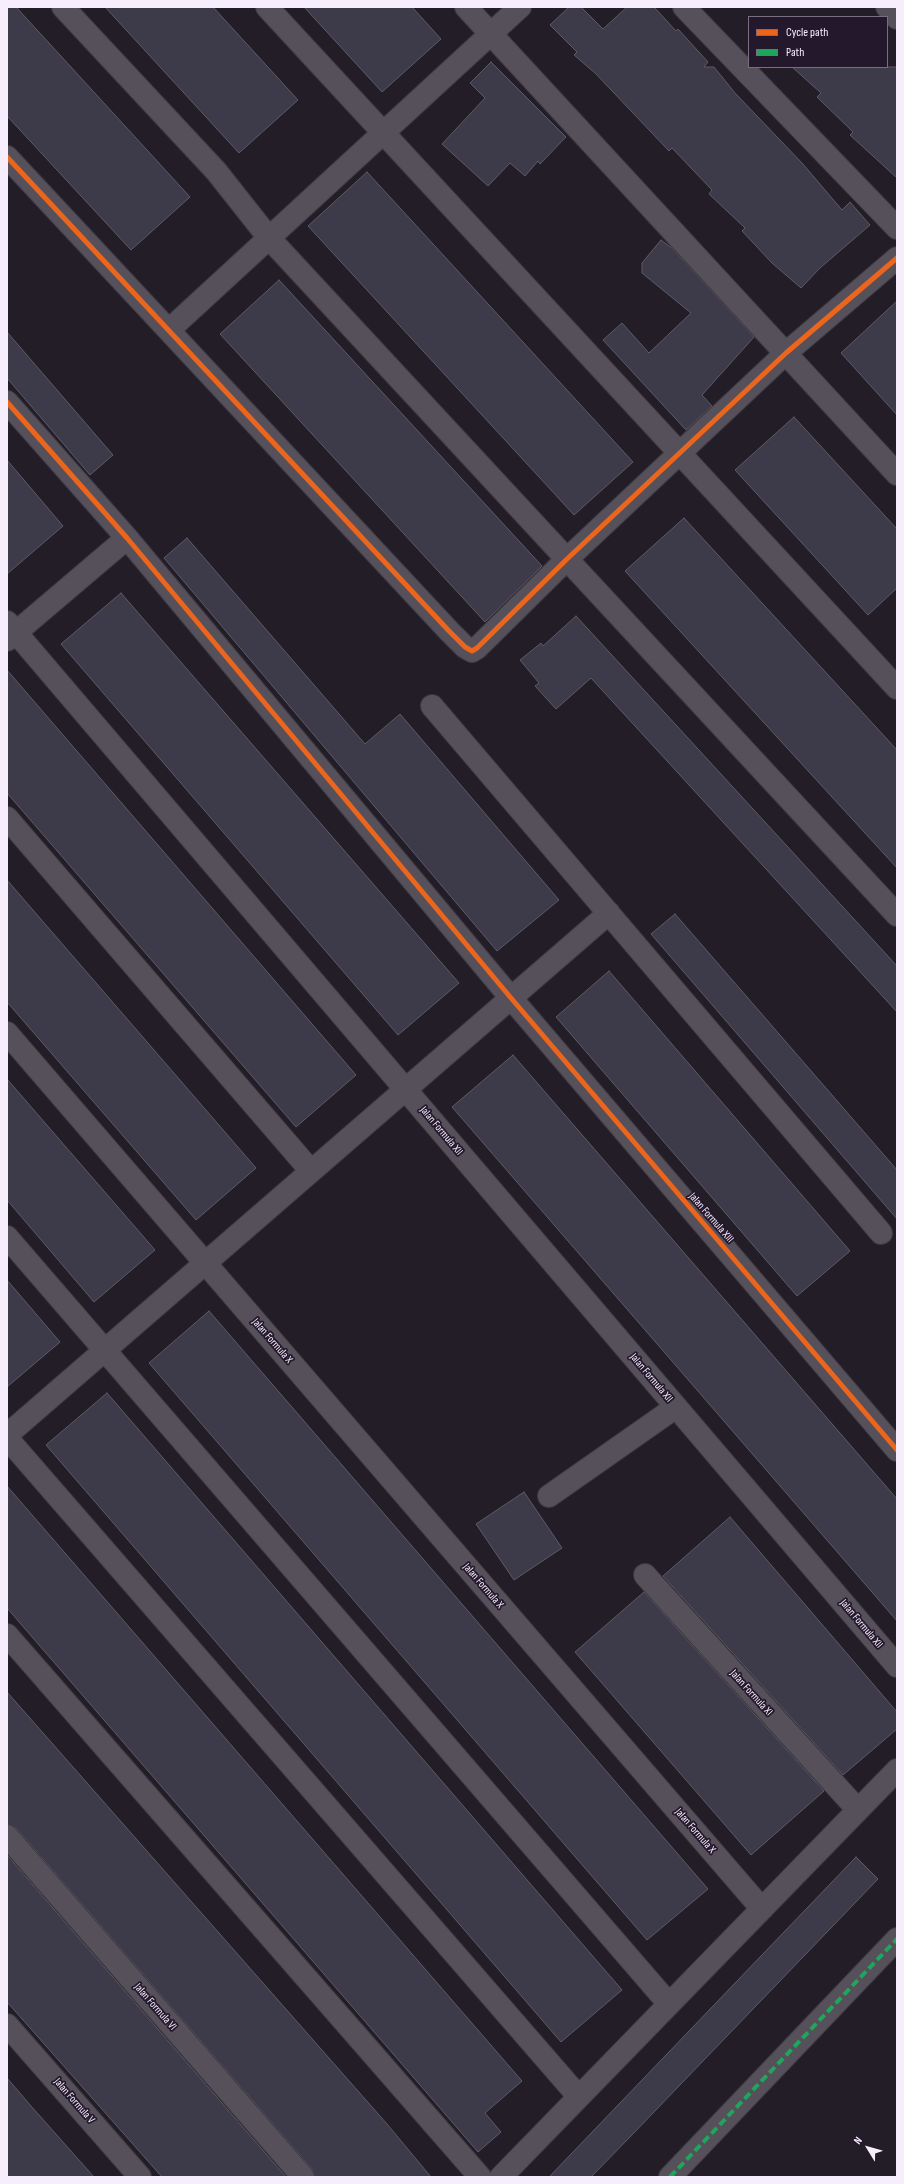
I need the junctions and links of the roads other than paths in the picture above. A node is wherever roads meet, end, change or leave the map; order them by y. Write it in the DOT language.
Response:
graph roads {
  1 [pos="63,7"];
  2 [pos="267,7"];
  3 [pos="466,7"];
  4 [pos="520,7"];
  5 [pos="684,7"];
  6 [pos="887,7"];
  7 [pos="897,18"];
  8 [pos="490,33"];
  9 [pos="383,132"];
  10 [pos="7,157"];
  11 [pos="897,228"];
  12 [pos="269,238"];
  13 [pos="897,258"];
  14 [pos="169,330"];
  15 [pos="786,353"];
  16 [pos="7,402"];
  17 [pos="680,453"];
  18 [pos="897,474"];
  19 [pos="127,538"];
  20 [pos="567,559"];
  21 [pos="10,632"];
  22 [pos="897,688"];
  23 [pos="432,706"];
  24 [pos="7,818"];
  25 [pos="609,914"];
  26 [pos="897,915"];
  27 [pos="511,998"];
  28 [pos="7,1033"];
  29 [pos="406,1090"];
  30 [pos="311,1171"];
  31 [pos="881,1233"];
  32 [pos="7,1237"];
  33 [pos="205,1263"];
  34 [pos="105,1350"];
  35 [pos="676,1407"];
  36 [pos="7,1435"];
  37 [pos="7,1438"];
  38 [pos="897,1450"];
  39 [pos="549,1496"];
  40 [pos="645,1575"];
  41 [pos="7,1635"];
  42 [pos="897,1666"];
  43 [pos="897,1770"];
  44 [pos="858,1810"];
  45 [pos="7,1836"];
  46 [pos="762,1909"];
  47 [pos="897,1939"];
  48 [pos="669,2004"];
  49 [pos="7,2025"];
  50 [pos="579,2097"];
  51 [pos="140,2177"];
  52 [pos="303,2177"];
  53 [pos="480,2177"];
  54 [pos="501,2177"];
  55 [pos="670,2177"];
  1 -- 12 [label="street"];
  2 -- 9 [label="street"];
  3 -- 8 [label="street"];
  4 -- 8 [label="street"];
  5 -- 11 [label="street"];
  6 -- 7 [label="street"];
  8 -- 9 [label="street"];
  8 -- 15 [label="street"];
  9 -- 12 [label="street"];
  9 -- 17 [label="street"];
  10 -- 14 [label="street"];
  12 -- 14 [label="street"];
  12 -- 20 [label="street"];
  13 -- 15 [label="street"];
  14 -- 20 [label="street"];
  15 -- 17 [label="street"];
  15 -- 18 [label="street"];
  16 -- 19 [label="street, Jalan Formula XIII"];
  17 -- 20 [label="street"];
  17 -- 22 [label="street"];
  19 -- 21 [label="street"];
  19 -- 27 [label="street, Jalan Formula XIII"];
  20 -- 26 [label="street"];
  21 -- 29 [label="street, Jalan Formula XII"];
  23 -- 25 [label="street"];
  24 -- 30 [label="street"];
  25 -- 27 [label="street"];
  25 -- 31 [label="street"];
  27 -- 29 [label="street"];
  27 -- 38 [label="street, Jalan Formula XIII"];
  28 -- 33 [label="street, Jalan Formula X"];
  29 -- 30 [label="street"];
  29 -- 35 [label="street, Jalan Formula XII"];
  30 -- 33 [label="street"];
  32 -- 34 [label="street"];
  33 -- 34 [label="street"];
  33 -- 46 [label="street, Jalan Formula X"];
  34 -- 36 [label="street"];
  34 -- 48 [label="street"];
  35 -- 39 [label="street"];
  35 -- 42 [label="street, Jalan Formula XII"];
  37 -- 50 [label="street"];
  40 -- 44 [label="street, Jalan Formula XI"];
  41 -- 53 [label="street"];
  43 -- 44 [label="street"];
  44 -- 46 [label="street"];
  45 -- 52 [label="street, Jalan Formula VI"];
  46 -- 48 [label="street"];
  47 -- 55 [label="street"];
  48 -- 50 [label="street"];
  49 -- 51 [label="street, Jalan Formula V"];
  50 -- 54 [label="street"];
}
